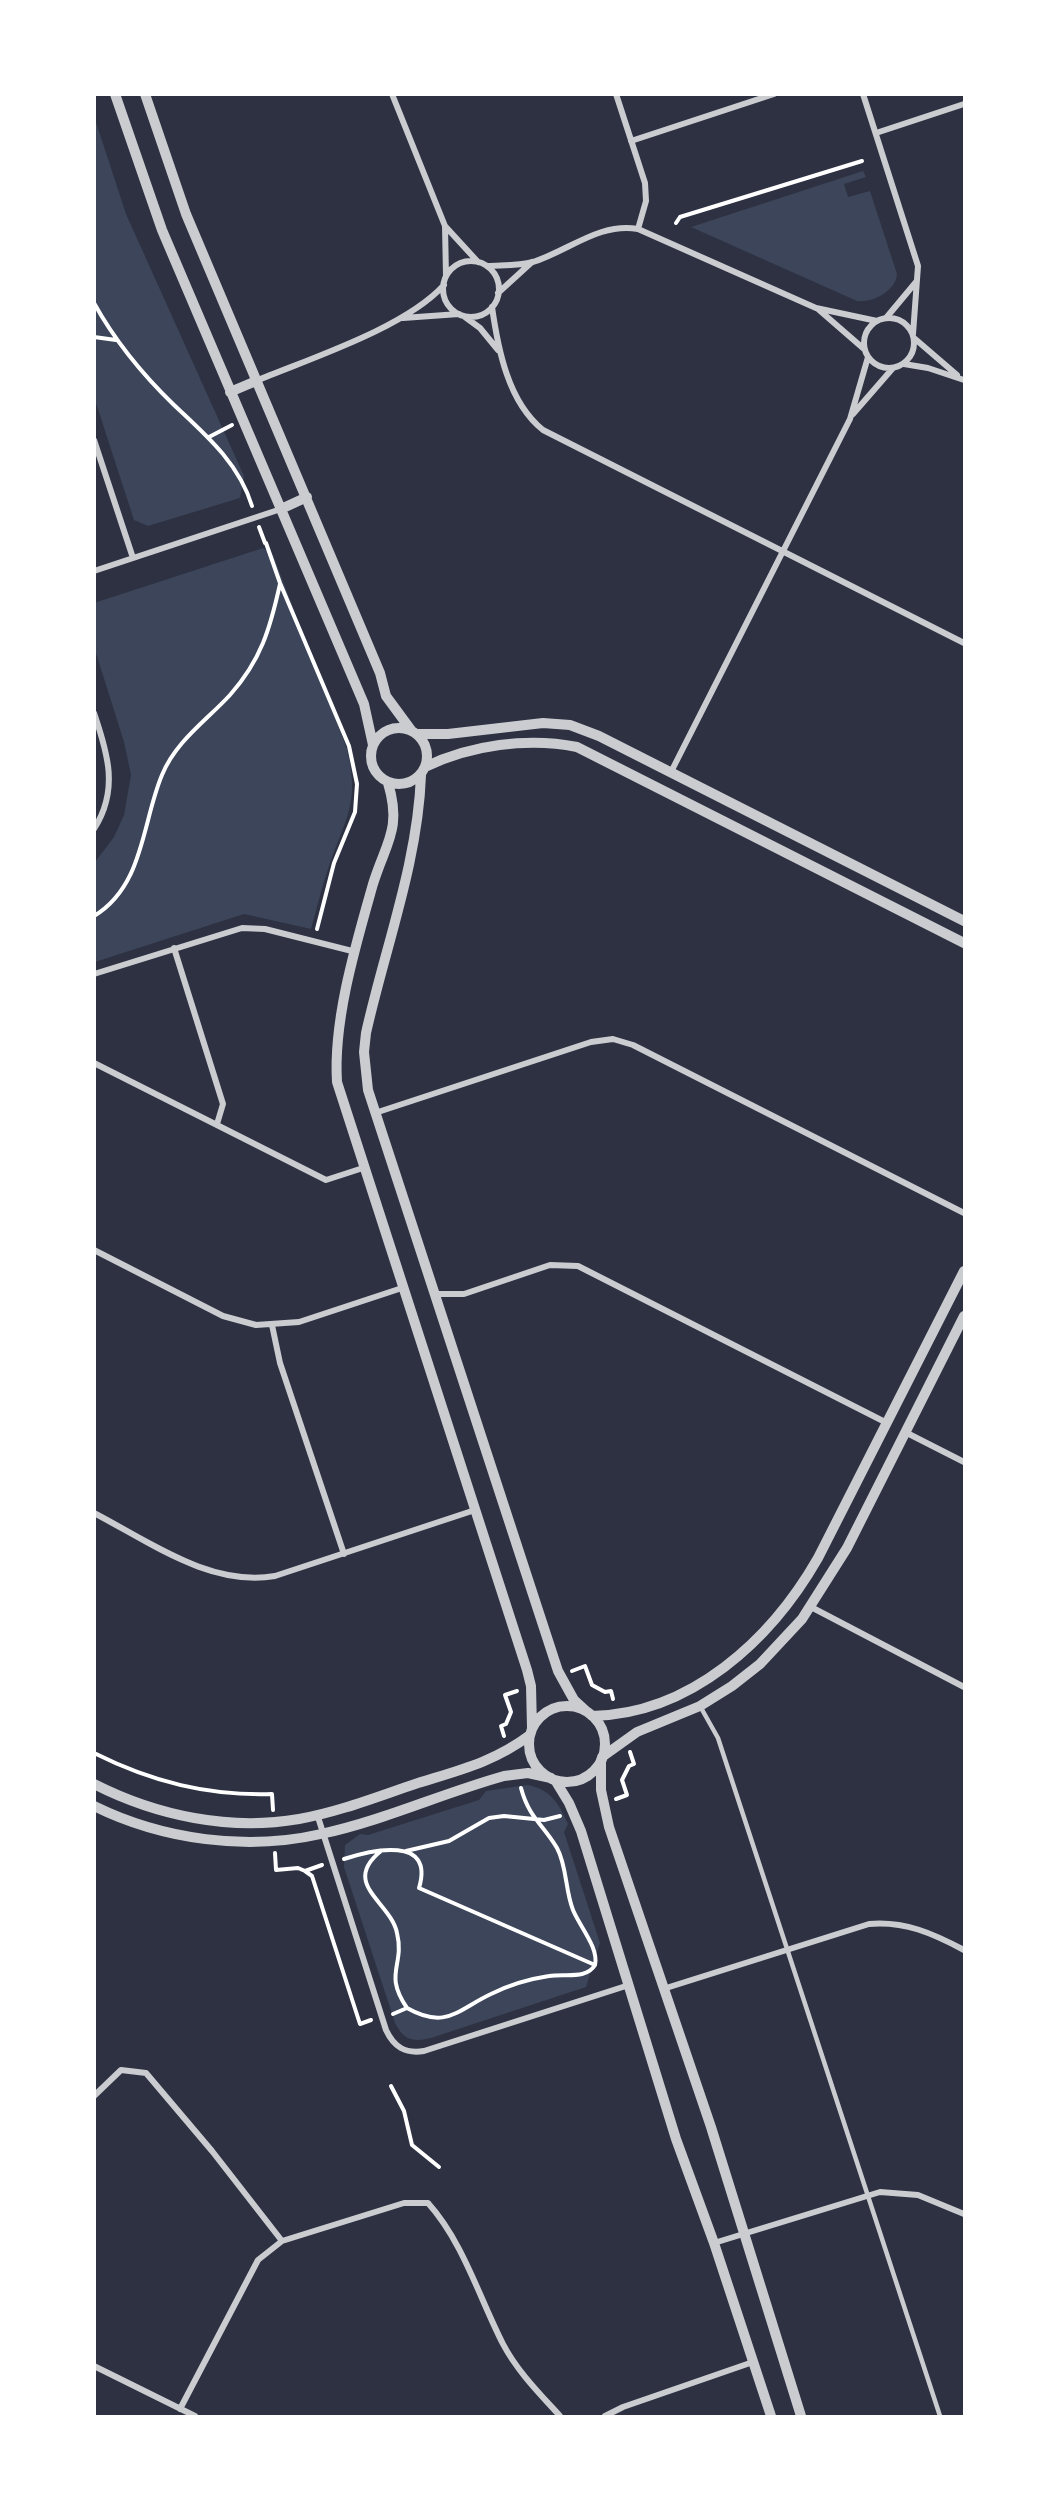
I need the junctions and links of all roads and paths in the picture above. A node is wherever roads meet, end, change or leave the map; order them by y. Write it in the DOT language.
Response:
graph roads {
  1 [pos="115,94"];
  2 [pos="145,94"];
  3 [pos="392,94"];
  4 [pos="616,94"];
  5 [pos="774,94"];
  6 [pos="863,94"];
  7 [pos="964,104"];
  8 [pos="876,133"];
  9 [pos="631,141"];
  10 [pos="862,161"];
  11 [pos="676,223"];
  12 [pos="445,226"];
  13 [pos="638,230"];
  14 [pos="478,262"];
  15 [pos="532,262"];
  16 [pos="487,266"];
  17 [pos="446,276"];
  18 [pos="918,280"];
  19 [pos="444,285"];
  20 [pos="498,293"];
  21 [pos="94,303"];
  22 [pos="492,307"];
  23 [pos="816,308"];
  24 [pos="460,314"];
  25 [pos="402,318"];
  26 [pos="886,318"];
  27 [pos="877,321"];
  28 [pos="914,336"];
  29 [pos="94,337"];
  30 [pos="116,340"];
  31 [pos="498,350"];
  32 [pos="865,350"];
  33 [pos="868,357"];
  34 [pos="904,364"];
  35 [pos="892,368"];
  36 [pos="963,379"];
  37 [pos="256,381"];
  38 [pos="230,392"];
  39 [pos="850,419"];
  40 [pos="94,440"];
  41 [pos="307,498"];
  42 [pos="281,509"];
  43 [pos="256,518"];
  44 [pos="783,551"];
  45 [pos="133,558"];
  46 [pos="94,571"];
  47 [pos="280,583"];
  48 [pos="964,643"];
  49 [pos="94,713"];
  50 [pos="413,732"];
  51 [pos="373,745"];
  52 [pos="423,771"];
  53 [pos="671,772"];
  54 [pos="388,783"];
  55 [pos="662,790"];
  56 [pos="94,829"];
  57 [pos="94,916"];
  58 [pos="964,921"];
  59 [pos="314,942"];
  60 [pos="964,943"];
  61 [pos="174,948"];
  62 [pos="356,952"];
  63 [pos="94,974"];
  64 [pos="94,1064"];
  65 [pos="375,1113"];
  66 [pos="217,1124"];
  67 [pos="363,1168"];
  68 [pos="964,1213"];
  69 [pos="94,1250"];
  70 [pos="964,1271"];
  71 [pos="402,1288"];
  72 [pos="434,1294"];
  73 [pos="964,1316"];
  74 [pos="272,1325"];
  75 [pos="887,1423"];
  76 [pos="905,1432"];
  77 [pos="964,1462"];
  78 [pos="475,1510"];
  79 [pos="94,1513"];
  80 [pos="344,1554"];
  81 [pos="811,1607"];
  82 [pos="964,1687"];
  83 [pos="700,1706"];
  84 [pos="589,1714"];
  85 [pos="531,1732"];
  86 [pos="602,1759"];
  87 [pos="518,1774"];
  88 [pos="553,1779"];
  89 [pos="94,1784"];
  90 [pos="94,1806"];
  91 [pos="317,1814"];
  92 [pos="322,1834"];
  93 [pos="382,1850"];
  94 [pos="305,1871"];
  95 [pos="787,1949"];
  96 [pos="964,1950"];
  97 [pos="629,1984"];
  98 [pos="663,1989"];
  99 [pos="407,2008"];
  100 [pos="381,2017"];
  101 [pos="391,2086"];
  102 [pos="94,2096"];
  103 [pos="439,2168"];
  104 [pos="869,2194"];
  105 [pos="964,2214"];
  106 [pos="742,2234"];
  107 [pos="282,2241"];
  108 [pos="714,2242"];
  109 [pos="753,2362"];
  110 [pos="94,2366"];
  111 [pos="180,2409"];
  112 [pos="195,2416"];
  113 [pos="560,2416"];
  114 [pos="605,2416"];
  115 [pos="771,2416"];
  116 [pos="801,2416"];
  117 [pos="940,2416"];
  1 -- 38 [label="street"];
  2 -- 37 [label="street"];
  3 -- 12 [label="street"];
  4 -- 9 [label="street"];
  5 -- 9 [label="street"];
  6 -- 8 [label="street"];
  7 -- 8 [label="street"];
  8 -- 18 [label="street"];
  9 -- 13 [label="street"];
  10 -- 11 [label="path"];
  12 -- 14 [label="street"];
  12 -- 17 [label="street"];
  13 -- 15 [label="street"];
  13 -- 23 [label="street"];
  14 -- 16 [label="street"];
  14 -- 17 [label="street"];
  15 -- 16 [label="street"];
  15 -- 20 [label="street"];
  16 -- 20 [label="street"];
  17 -- 19 [label="street"];
  18 -- 26 [label="street"];
  18 -- 28 [label="street"];
  19 -- 24 [label="street"];
  19 -- 25 [label="street"];
  20 -- 22 [label="street"];
  21 -- 30 [label="path"];
  22 -- 24 [label="street"];
  22 -- 31 [label="street"];
  23 -- 27 [label="street"];
  23 -- 32 [label="street"];
  24 -- 25 [label="street"];
  24 -- 31 [label="street"];
  25 -- 37 [label="street"];
  26 -- 27 [label="street"];
  26 -- 28 [label="street"];
  27 -- 32 [label="street"];
  28 -- 34 [label="street"];
  28 -- 36 [label="street"];
  29 -- 30 [label="path"];
  30 -- 43 [label="path"];
  31 -- 44 [label="street"];
  32 -- 33 [label="street"];
  33 -- 35 [label="street"];
  33 -- 39 [label="street"];
  34 -- 35 [label="street"];
  34 -- 36 [label="street"];
  35 -- 39 [label="street"];
  37 -- 38 [label="street"];
  37 -- 41 [label="street"];
  38 -- 42 [label="street"];
  39 -- 44 [label="street"];
  40 -- 45 [label="street"];
  41 -- 42 [label="street"];
  41 -- 50 [label="street"];
  42 -- 43 [label="street"];
  42 -- 51 [label="street"];
  43 -- 45 [label="street"];
  43 -- 47 [label="path"];
  44 -- 48 [label="street"];
  44 -- 53 [label="street"];
  45 -- 46 [label="street"];
  47 -- 57 [label="path"];
  47 -- 59 [label="path"];
  49 -- 56 [label="street"];
  50 -- 51 [label="street"];
  50 -- 52 [label="street"];
  50 -- 53 [label="street"];
  51 -- 54 [label="street"];
  52 -- 54 [label="street"];
  52 -- 55 [label="street"];
  52 -- 65 [label="street"];
  53 -- 55 [label="street"];
  53 -- 58 [label="street"];
  54 -- 62 [label="street"];
  55 -- 60 [label="street"];
  59 -- 61 [label="street"];
  59 -- 62 [label="street"];
  61 -- 63 [label="street"];
  61 -- 66 [label="street"];
  62 -- 67 [label="street"];
  64 -- 66 [label="street"];
  65 -- 68 [label="street"];
  65 -- 72 [label="street"];
  66 -- 67 [label="street"];
  67 -- 71 [label="street"];
  69 -- 74 [label="street"];
  70 -- 75 [label="street"];
  71 -- 74 [label="street"];
  71 -- 78 [label="street"];
  72 -- 75 [label="street"];
  72 -- 84 [label="street"];
  73 -- 76 [label="street"];
  74 -- 80 [label="street"];
  75 -- 84 [label="street"];
  76 -- 77 [label="street"];
  76 -- 81 [label="street"];
  78 -- 80 [label="street"];
  78 -- 85 [label="street"];
  79 -- 80 [label="street"];
  81 -- 82 [label="street"];
  81 -- 83 [label="street"];
  83 -- 86 [label="street"];
  83 -- 95 [label="lane"];
  84 -- 85 [label="street"];
  84 -- 86 [label="street"];
  85 -- 88 [label="street"];
  85 -- 91 [label="street"];
  86 -- 88 [label="street"];
  86 -- 98 [label="street"];
  87 -- 88 [label="street"];
  87 -- 92 [label="street"];
  87 -- 99 [label="path"];
  88 -- 97 [label="street"];
  89 -- 91 [label="street"];
  90 -- 92 [label="street"];
  91 -- 92 [label="street"];
  92 -- 100 [label="street"];
  93 -- 99 [label="path"];
  94 -- 100 [label="path"];
  95 -- 96 [label="street"];
  95 -- 98 [label="street"];
  95 -- 104 [label="lane"];
  97 -- 100 [label="street"];
  97 -- 108 [label="street"];
  98 -- 106 [label="street"];
  99 -- 100 [label="path"];
  101 -- 103 [label="path"];
  102 -- 107 [label="street"];
  104 -- 105 [label="street"];
  104 -- 106 [label="street"];
  104 -- 117 [label="lane"];
  106 -- 108 [label="street"];
  106 -- 116 [label="street"];
  107 -- 111 [label="street"];
  107 -- 113 [label="street"];
  108 -- 109 [label="street"];
  109 -- 114 [label="street"];
  109 -- 115 [label="street"];
  110 -- 111 [label="street"];
  111 -- 112 [label="street"];
}
